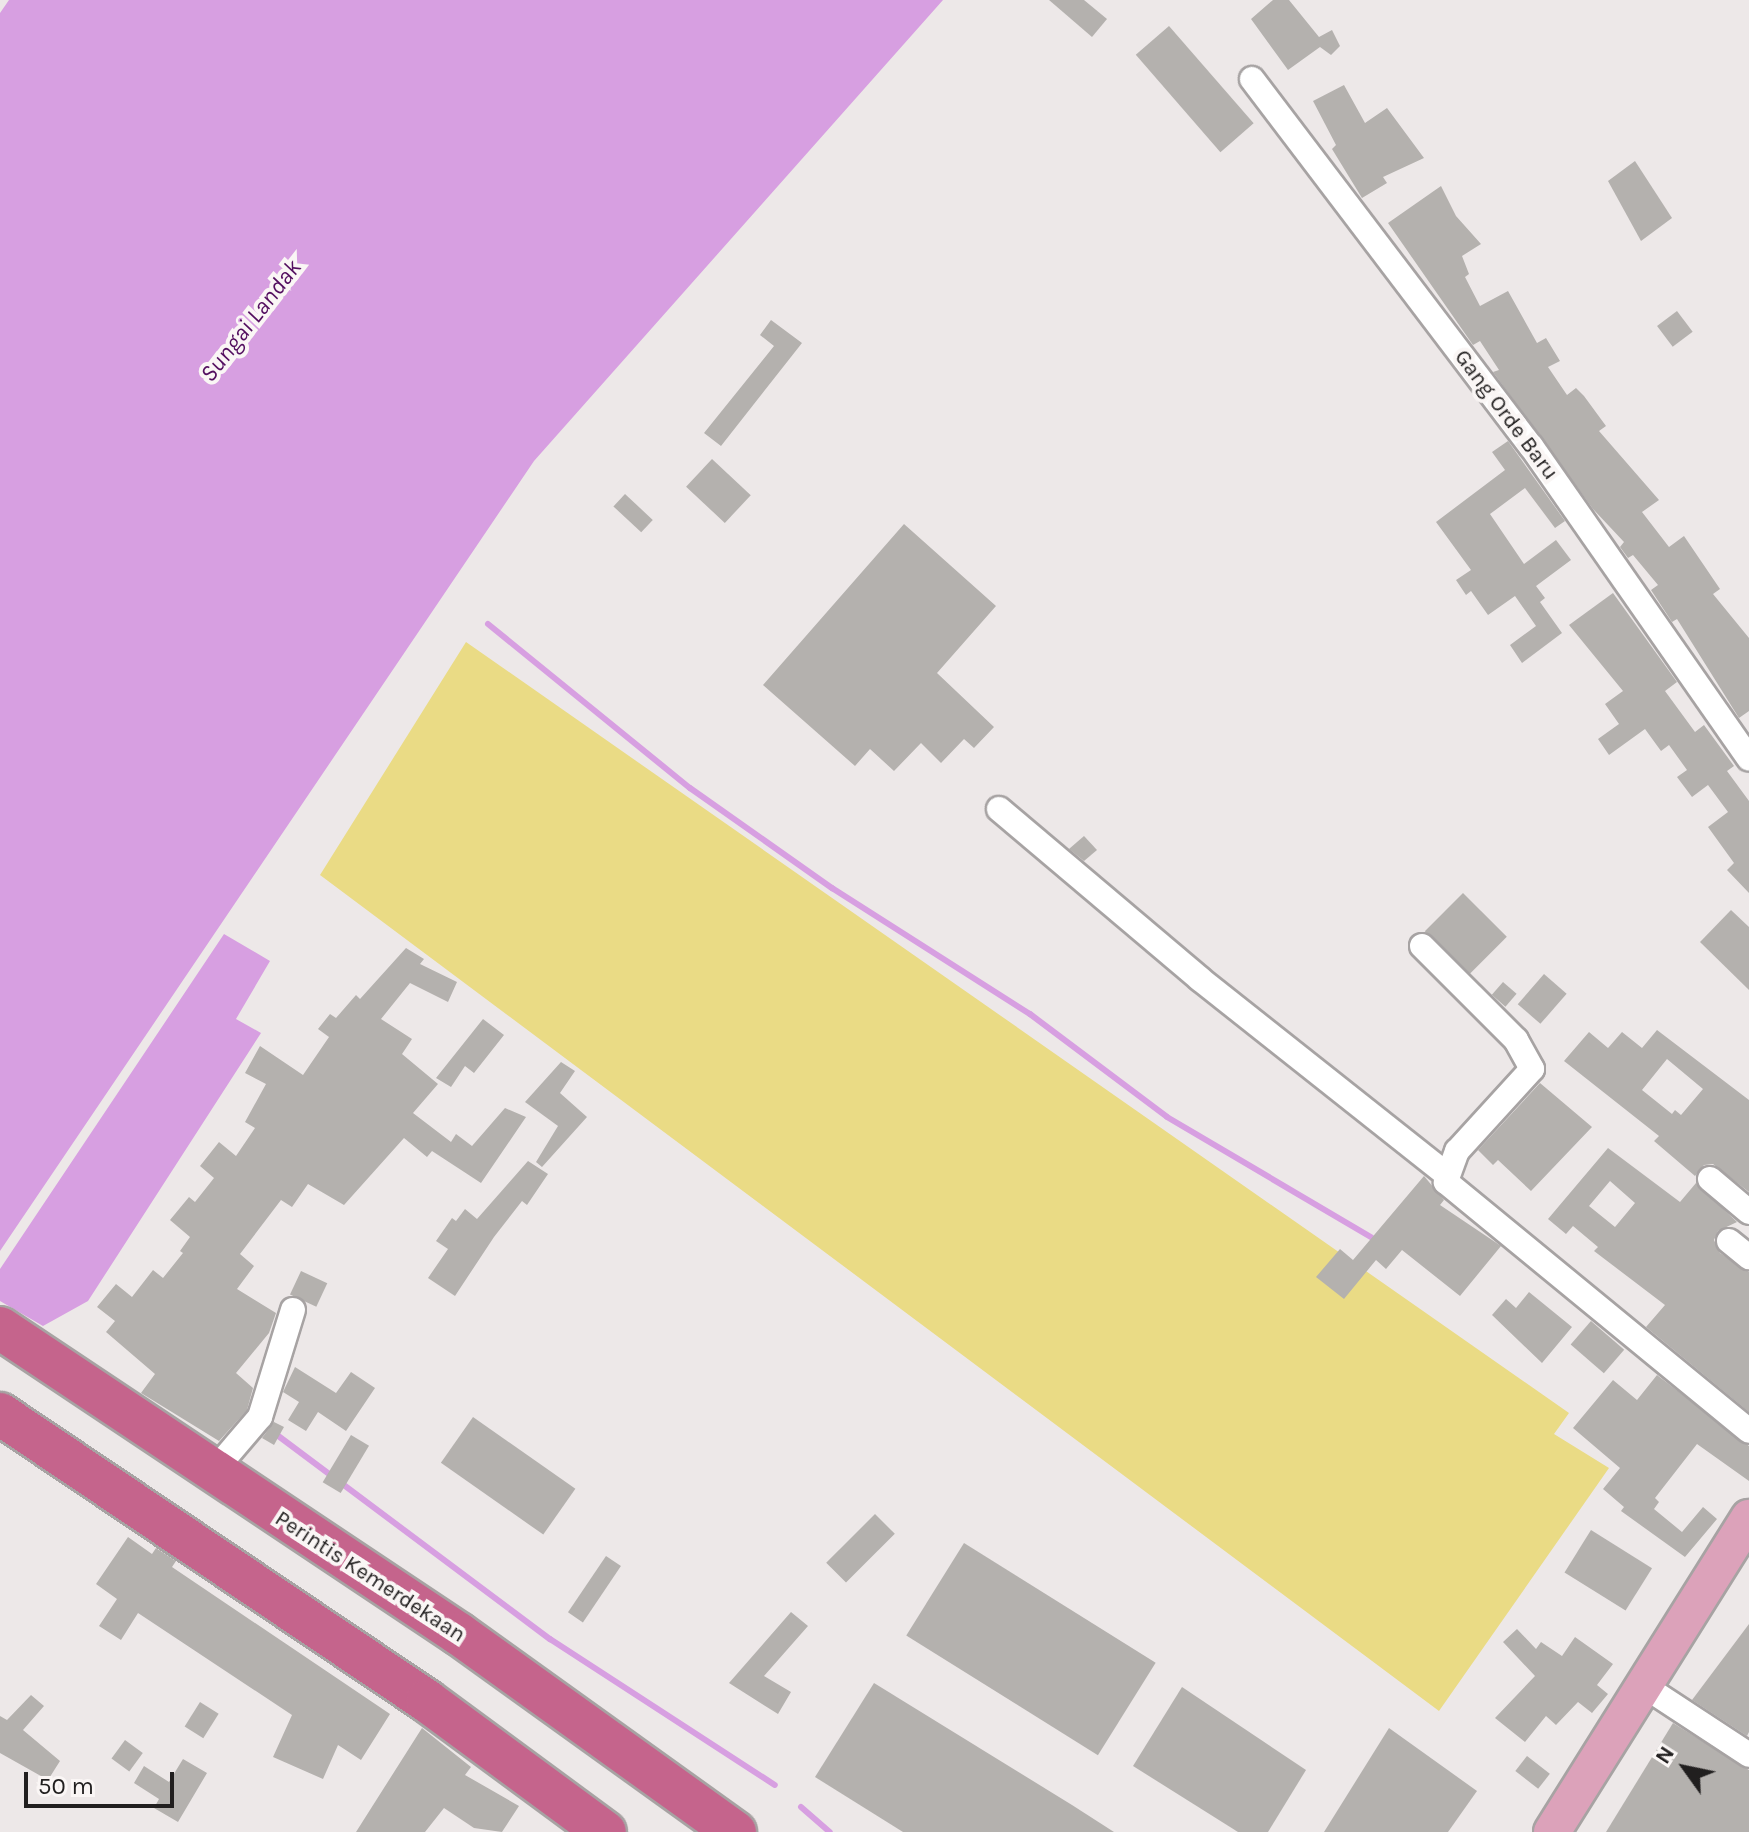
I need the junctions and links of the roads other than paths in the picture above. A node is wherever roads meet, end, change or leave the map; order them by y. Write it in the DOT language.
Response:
graph roads {
  1 [pos="1252,79"];
  2 [pos="1749,758"];
  3 [pos="999,809"];
  4 [pos="1422,946"];
  5 [pos="1447,1175"];
  6 [pos="1710,1179"];
  7 [pos="1749,1212"];
  8 [pos="1729,1241"];
  9 [pos="1749,1257"];
  10 [pos="293,1310"];
  11 [pos="0,1328"];
  12 [pos="0,1414"];
  13 [pos="1749,1431"];
  14 [pos="199,1464"];
  15 [pos="1749,1518"];
  16 [pos="1641,1684"];
  17 [pos="1749,1755"];
  18 [pos="605,1832"];
  19 [pos="735,1832"];
  20 [pos="1552,1832"];
  1 -- 2 [label="street, Gang Orde Baru"];
  3 -- 5 [label="street"];
  4 -- 5 [label="street"];
  5 -- 13 [label="street"];
  6 -- 7 [label="street"];
  8 -- 9 [label="street"];
  10 -- 14 [label="street"];
  11 -- 14 [label="highway, Perintis Kemerdekaan"];
  12 -- 18 [label="highway"];
  14 -- 19 [label="highway, Perintis Kemerdekaan"];
  15 -- 16 [label="main road"];
  16 -- 17 [label="street"];
  16 -- 20 [label="main road"];
}
